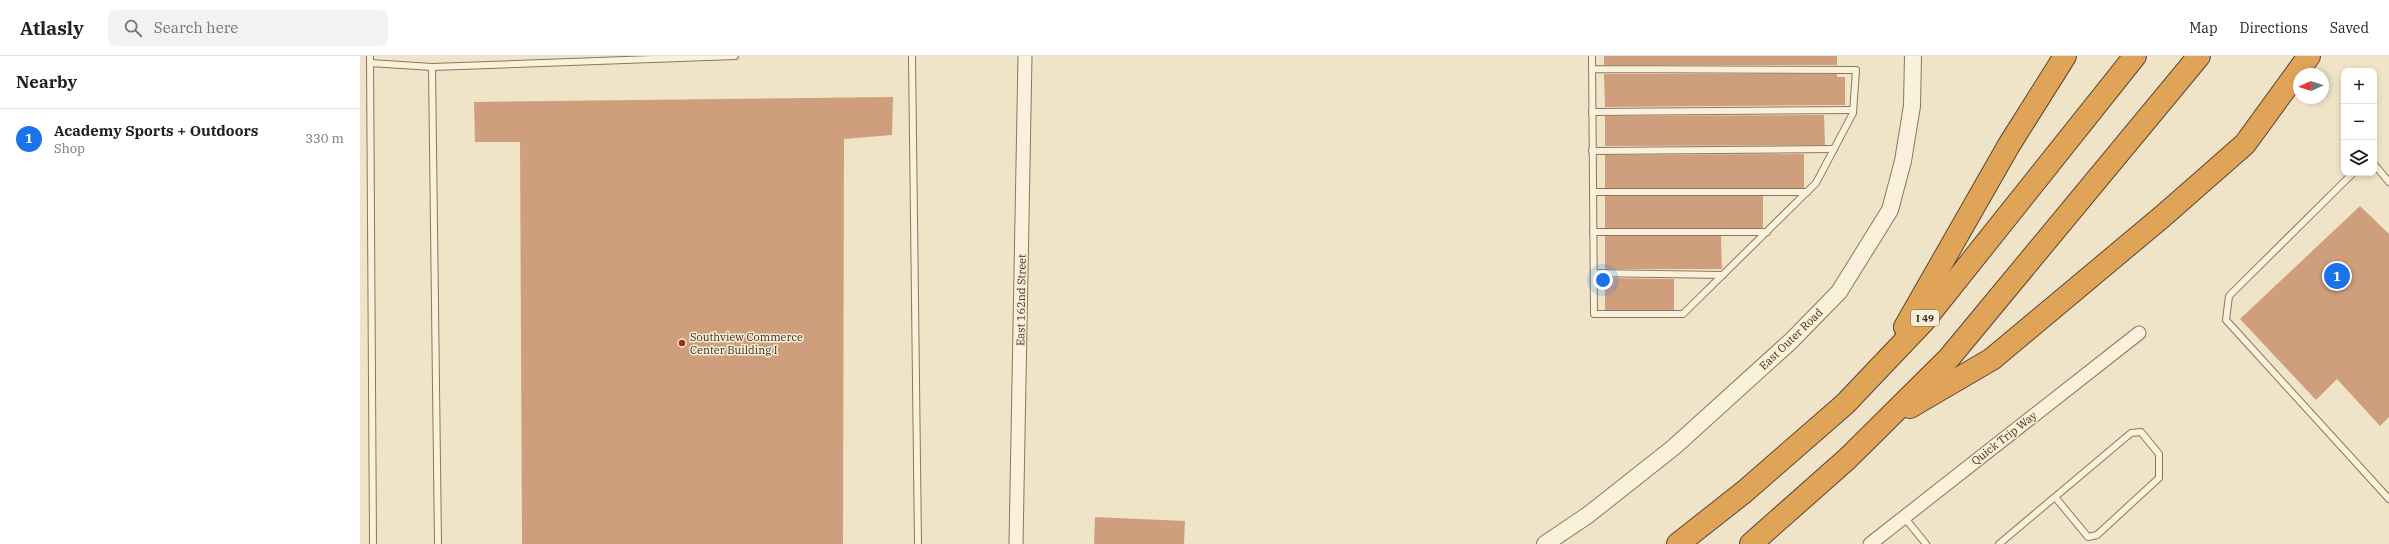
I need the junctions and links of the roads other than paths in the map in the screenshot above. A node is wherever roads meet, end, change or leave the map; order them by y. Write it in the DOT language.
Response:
graph roads {
  1 [pos="370,56"];
  2 [pos="735,56"];
  3 [pos="912,56"];
  4 [pos="1025,56"];
  5 [pos="1592,56"];
  6 [pos="1912,56"];
  7 [pos="2065,56"];
  8 [pos="2135,56"];
  9 [pos="2199,56"];
  10 [pos="2309,56"];
  11 [pos="370,63"];
  12 [pos="432,67"];
  13 [pos="1592,70"];
  14 [pos="1853,110"];
  15 [pos="1592,112"];
  16 [pos="1834,149"];
  17 [pos="1592,151"];
  18 [pos="2377,168"];
  19 [pos="2350,176"];
  20 [pos="2389,182"];
  21 [pos="1593,192"];
  22 [pos="1807,192"];
  23 [pos="1593,232"];
  24 [pos="1767,232"];
  25 [pos="1594,273"];
  26 [pos="1723,275"];
  27 [pos="2139,333"];
  28 [pos="1884,363"];
  29 [pos="1883,423"];
  30 [pos="2055,497"];
  31 [pos="2389,499"];
  32 [pos="1904,517"];
  33 [pos="373,544"];
  34 [pos="438,544"];
  35 [pos="918,544"];
  36 [pos="1016,544"];
  37 [pos="1545,544"];
  38 [pos="1678,544"];
  39 [pos="1751,544"];
  40 [pos="1870,544"];
  41 [pos="1926,544"];
  42 [pos="1999,544"];
  1 -- 11 [label="lane"];
  2 -- 12 [label="lane"];
  3 -- 35 [label="lane"];
  4 -- 36 [label="street, East 162nd Street"];
  5 -- 13 [label="lane"];
  6 -- 37 [label="street, East Outer Road"];
  7 -- 28 [label="highway"];
  8 -- 28 [label="highway, I 49"];
  9 -- 29 [label="highway"];
  10 -- 29 [label="highway"];
  11 -- 12 [label="lane"];
  11 -- 33 [label="lane"];
  12 -- 34 [label="lane"];
  13 -- 14 [label="lane"];
  13 -- 15 [label="lane"];
  14 -- 15 [label="lane"];
  14 -- 16 [label="lane"];
  15 -- 17 [label="lane"];
  16 -- 17 [label="lane"];
  16 -- 22 [label="lane"];
  17 -- 21 [label="lane"];
  18 -- 20 [label="lane"];
  19 -- 31 [label="lane"];
  21 -- 22 [label="lane"];
  21 -- 23 [label="lane"];
  22 -- 24 [label="lane"];
  23 -- 24 [label="lane"];
  23 -- 25 [label="lane"];
  24 -- 26 [label="lane"];
  25 -- 26 [label="lane"];
  25 -- 26 [label="lane"];
  27 -- 32 [label="street, Quick Trip Way"];
  28 -- 38 [label="highway, I 49"];
  29 -- 39 [label="highway"];
  30 -- 30 [label="lane"];
  30 -- 42 [label="lane"];
  32 -- 40 [label="street, Quick Trip Way"];
  32 -- 41 [label="lane"];
}
